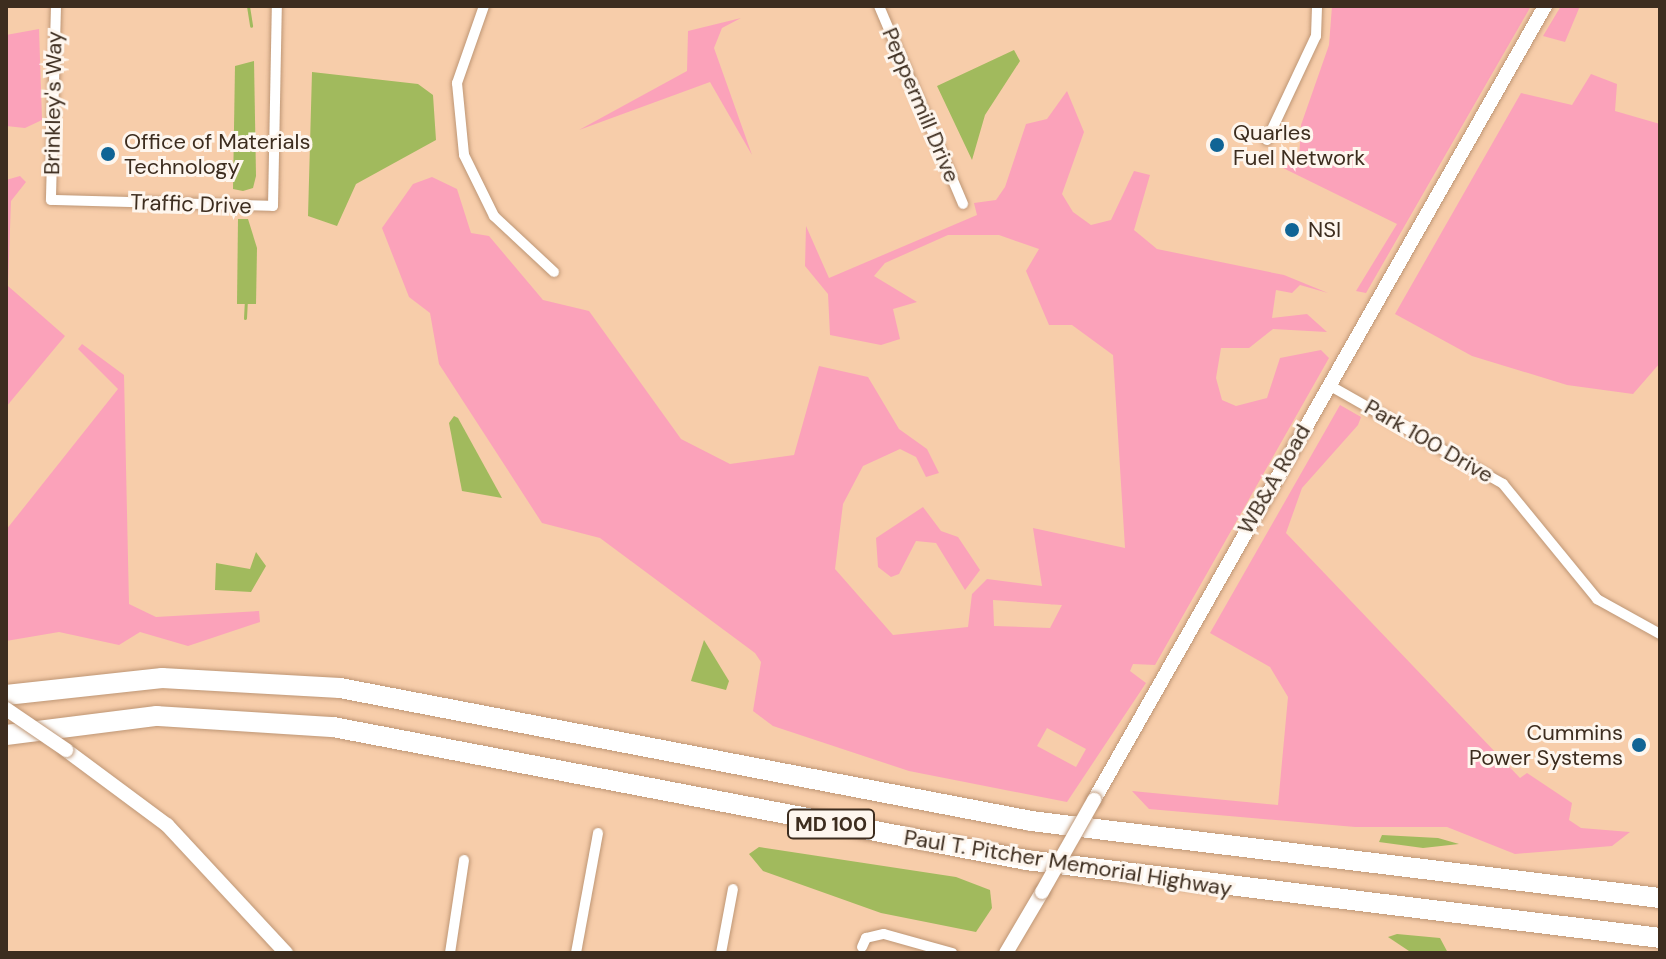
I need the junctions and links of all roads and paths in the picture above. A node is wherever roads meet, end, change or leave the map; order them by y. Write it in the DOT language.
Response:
graph roads {
  1 [pos="56,6"];
  2 [pos="277,6"];
  3 [pos="484,6"];
  4 [pos="879,6"];
  5 [pos="1317,6"];
  6 [pos="1545,6"];
  7 [pos="1267,140"];
  8 [pos="51,200"];
  9 [pos="963,204"];
  10 [pos="554,272"];
  11 [pos="1329,385"];
  12 [pos="1660,634"];
  13 [pos="6,695"];
  14 [pos="6,709"];
  15 [pos="6,735"];
  16 [pos="598,833"];
  17 [pos="464,860"];
  18 [pos="733,889"];
  19 [pos="1660,898"];
  20 [pos="1660,938"];
  21 [pos="862,947"];
  22 [pos="286,953"];
  23 [pos="450,953"];
  24 [pos="576,953"];
  25 [pos="721,953"];
  26 [pos="952,953"];
  27 [pos="1006,953"];
  1 -- 8 [label="street, Brinkley's Way"];
  2 -- 8 [label="street, Traffic Drive"];
  3 -- 10 [label="street"];
  4 -- 9 [label="street, Peppermill Drive"];
  5 -- 7 [label="street"];
  6 -- 11 [label="street, WB&A Road"];
  11 -- 12 [label="street, Park 100 Drive"];
  11 -- 27 [label="street, WB&A Road, bridge"];
  13 -- 19 [label="highway, Paul T. Pitcher Memorial Highway / MD 100"];
  14 -- 22 [label="street, bridge"];
  15 -- 20 [label="highway, Paul T. Pitcher Memorial Highway / MD 100"];
  16 -- 24 [label="street"];
  17 -- 23 [label="street"];
  18 -- 25 [label="street"];
  21 -- 26 [label="street"];
}
